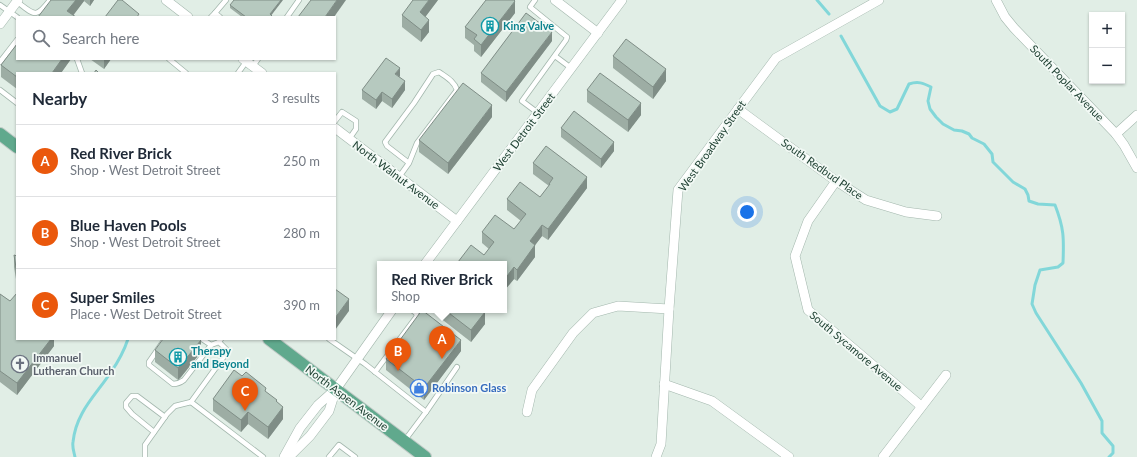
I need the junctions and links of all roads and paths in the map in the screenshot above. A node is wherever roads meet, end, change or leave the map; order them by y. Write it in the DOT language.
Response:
graph roads {
  1 [pos="16,0"];
  2 [pos="50,0"];
  3 [pos="167,0"];
  4 [pos="226,0"];
  5 [pos="299,0"];
  6 [pos="535,0"];
  7 [pos="555,0"];
  8 [pos="622,0"];
  9 [pos="879,0"];
  10 [pos="996,0"];
  11 [pos="0,5"];
  12 [pos="9,12"];
  13 [pos="213,15"];
  14 [pos="186,16"];
  15 [pos="288,16"];
  16 [pos="16,17"];
  17 [pos="0,24"];
  18 [pos="598,33"];
  19 [pos="16,41"];
  20 [pos="555,56"];
  21 [pos="77,60"];
  22 [pos="170,60"];
  23 [pos="250,61"];
  24 [pos="0,62"];
  25 [pos="571,68"];
  26 [pos="82,72"];
  27 [pos="185,72"];
  28 [pos="239,72"];
  29 [pos="261,72"];
  30 [pos="0,90"];
  31 [pos="16,102"];
  32 [pos="738,109"];
  33 [pos="538,113"];
  34 [pos="1137,116"];
  35 [pos="336,119"];
  36 [pos="336,129"];
  37 [pos="0,134"];
  38 [pos="1116,134"];
  39 [pos="349,139"];
  40 [pos="16,146"];
  41 [pos="409,163"];
  42 [pos="1137,168"];
  43 [pos="399,177"];
  44 [pos="836,181"];
  45 [pos="937,216"];
  46 [pos="457,221"];
  47 [pos="427,261"];
  48 [pos="669,309"];
  49 [pos="390,313"];
  50 [pos="416,313"];
  51 [pos="164,340"];
  52 [pos="204,340"];
  53 [pos="270,340"];
  54 [pos="330,340"];
  55 [pos="220,341"];
  56 [pos="211,345"];
  57 [pos="356,359"];
  58 [pos="458,367"];
  59 [pos="375,372"];
  60 [pos="946,375"];
  61 [pos="664,384"];
  62 [pos="336,389"];
  63 [pos="191,402"];
  64 [pos="922,406"];
  65 [pos="426,412"];
  66 [pos="527,412"];
  67 [pos="165,417"];
  68 [pos="154,432"];
  69 [pos="404,441"];
  70 [pos="145,457"];
  71 [pos="263,457"];
  72 [pos="284,457"];
  73 [pos="289,457"];
  74 [pos="329,457"];
  75 [pos="355,457"];
  76 [pos="425,457"];
  77 [pos="656,457"];
  78 [pos="789,457"];
  79 [pos="883,457"];
  1 -- 2 [label="lane"];
  1 -- 12 [label="street"];
  3 -- 14 [label="street"];
  4 -- 13 [label="lane"];
  5 -- 15 [label="lane"];
  6 -- 20 [label="lane"];
  7 -- 18 [label="street"];
  8 -- 18 [label="street, West Detroit Street"];
  9 -- 32 [label="street, West Broadway Street"];
  10 -- 38 [label="street, South Poplar Avenue"];
  11 -- 12 [label="lane"];
  12 -- 16 [label="lane"];
  12 -- 17 [label="street"];
  18 -- 25 [label="street, West Detroit Street"];
  19 -- 24 [label="lane"];
  20 -- 25 [label="lane"];
  20 -- 33 [label="lane"];
  21 -- 26 [label="lane"];
  22 -- 27 [label="lane"];
  23 -- 28 [label="lane"];
  23 -- 29 [label="street"];
  25 -- 33 [label="street, West Detroit Street"];
  30 -- 31 [label="lane"];
  32 -- 44 [label="street, South Redbud Place"];
  32 -- 48 [label="street, West Broadway Street"];
  33 -- 46 [label="street, West Detroit Street"];
  34 -- 38 [label="street"];
  35 -- 39 [label="lane"];
  36 -- 39 [label="street, North Walnut Avenue"];
  37 -- 40 [label="main road"];
  38 -- 42 [label="street, South Poplar Avenue"];
  39 -- 43 [label="street, North Walnut Avenue"];
  41 -- 41 [label="lane"];
  41 -- 43 [label="lane"];
  43 -- 46 [label="street, North Walnut Avenue"];
  44 -- 45 [label="street, South Redbud Place"];
  44 -- 64 [label="street, South Sycamore Avenue"];
  46 -- 47 [label="street, West Detroit Street"];
  48 -- 61 [label="street, West Broadway Street"];
  48 -- 66 [label="street"];
  49 -- 57 [label="street"];
  50 -- 59 [label="lane"];
  51 -- 56 [label="lane"];
  52 -- 56 [label="lane"];
  53 -- 62 [label="main road, North Aspen Avenue"];
  54 -- 57 [label="lane"];
  55 -- 56 [label="lane"];
  55 -- 63 [label="lane"];
  57 -- 59 [label="lane"];
  57 -- 62 [label="street"];
  58 -- 65 [label="lane"];
  59 -- 65 [label="lane"];
  60 -- 64 [label="street"];
  61 -- 77 [label="street, West Broadway Street"];
  61 -- 78 [label="street"];
  62 -- 69 [label="main road, North Aspen Avenue"];
  62 -- 72 [label="street"];
  62 -- 73 [label="street"];
  63 -- 67 [label="lane"];
  63 -- 71 [label="lane"];
  64 -- 79 [label="street"];
  65 -- 69 [label="lane"];
  67 -- 68 [label="lane"];
  67 -- 68 [label="lane"];
  68 -- 70 [label="lane"];
  69 -- 76 [label="main road, North Aspen Avenue"];
  74 -- 75 [label="lane"];
}
